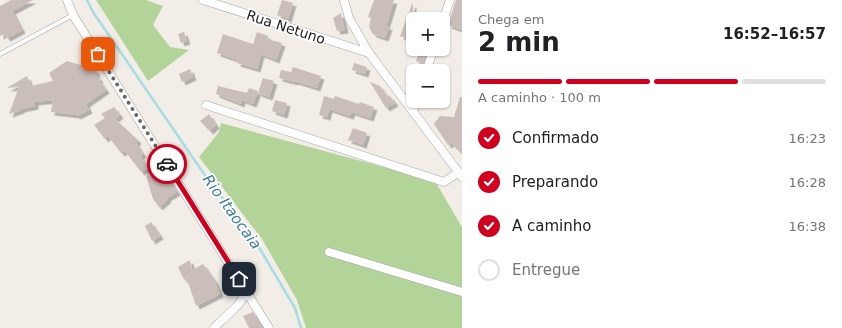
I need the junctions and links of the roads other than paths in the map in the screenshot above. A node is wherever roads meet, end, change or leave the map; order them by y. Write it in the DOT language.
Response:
graph roads {
  1 [pos="68,0"];
  2 [pos="203,0"];
  3 [pos="344,0"];
  4 [pos="450,0"];
  5 [pos="446,12"];
  6 [pos="73,15"];
  7 [pos="368,53"];
  8 [pos="0,54"];
  9 [pos="206,105"];
  10 [pos="414,108"];
  11 [pos="413,112"];
  12 [pos="460,175"];
  13 [pos="329,252"];
  14 [pos="247,292"];
  15 [pos="462,292"];
  16 [pos="214,328"];
  17 [pos="269,328"];
  1 -- 6 [label="street"];
  2 -- 7 [label="street, Rua Netuno"];
  3 -- 7 [label="street"];
  4 -- 5 [label="street"];
  6 -- 8 [label="lane"];
  6 -- 14 [label="street"];
  7 -- 11 [label="street"];
  9 -- 12 [label="street"];
  10 -- 11 [label="street"];
  11 -- 12 [label="street"];
  13 -- 15 [label="street"];
  14 -- 16 [label="street"];
  14 -- 17 [label="street"];
}
